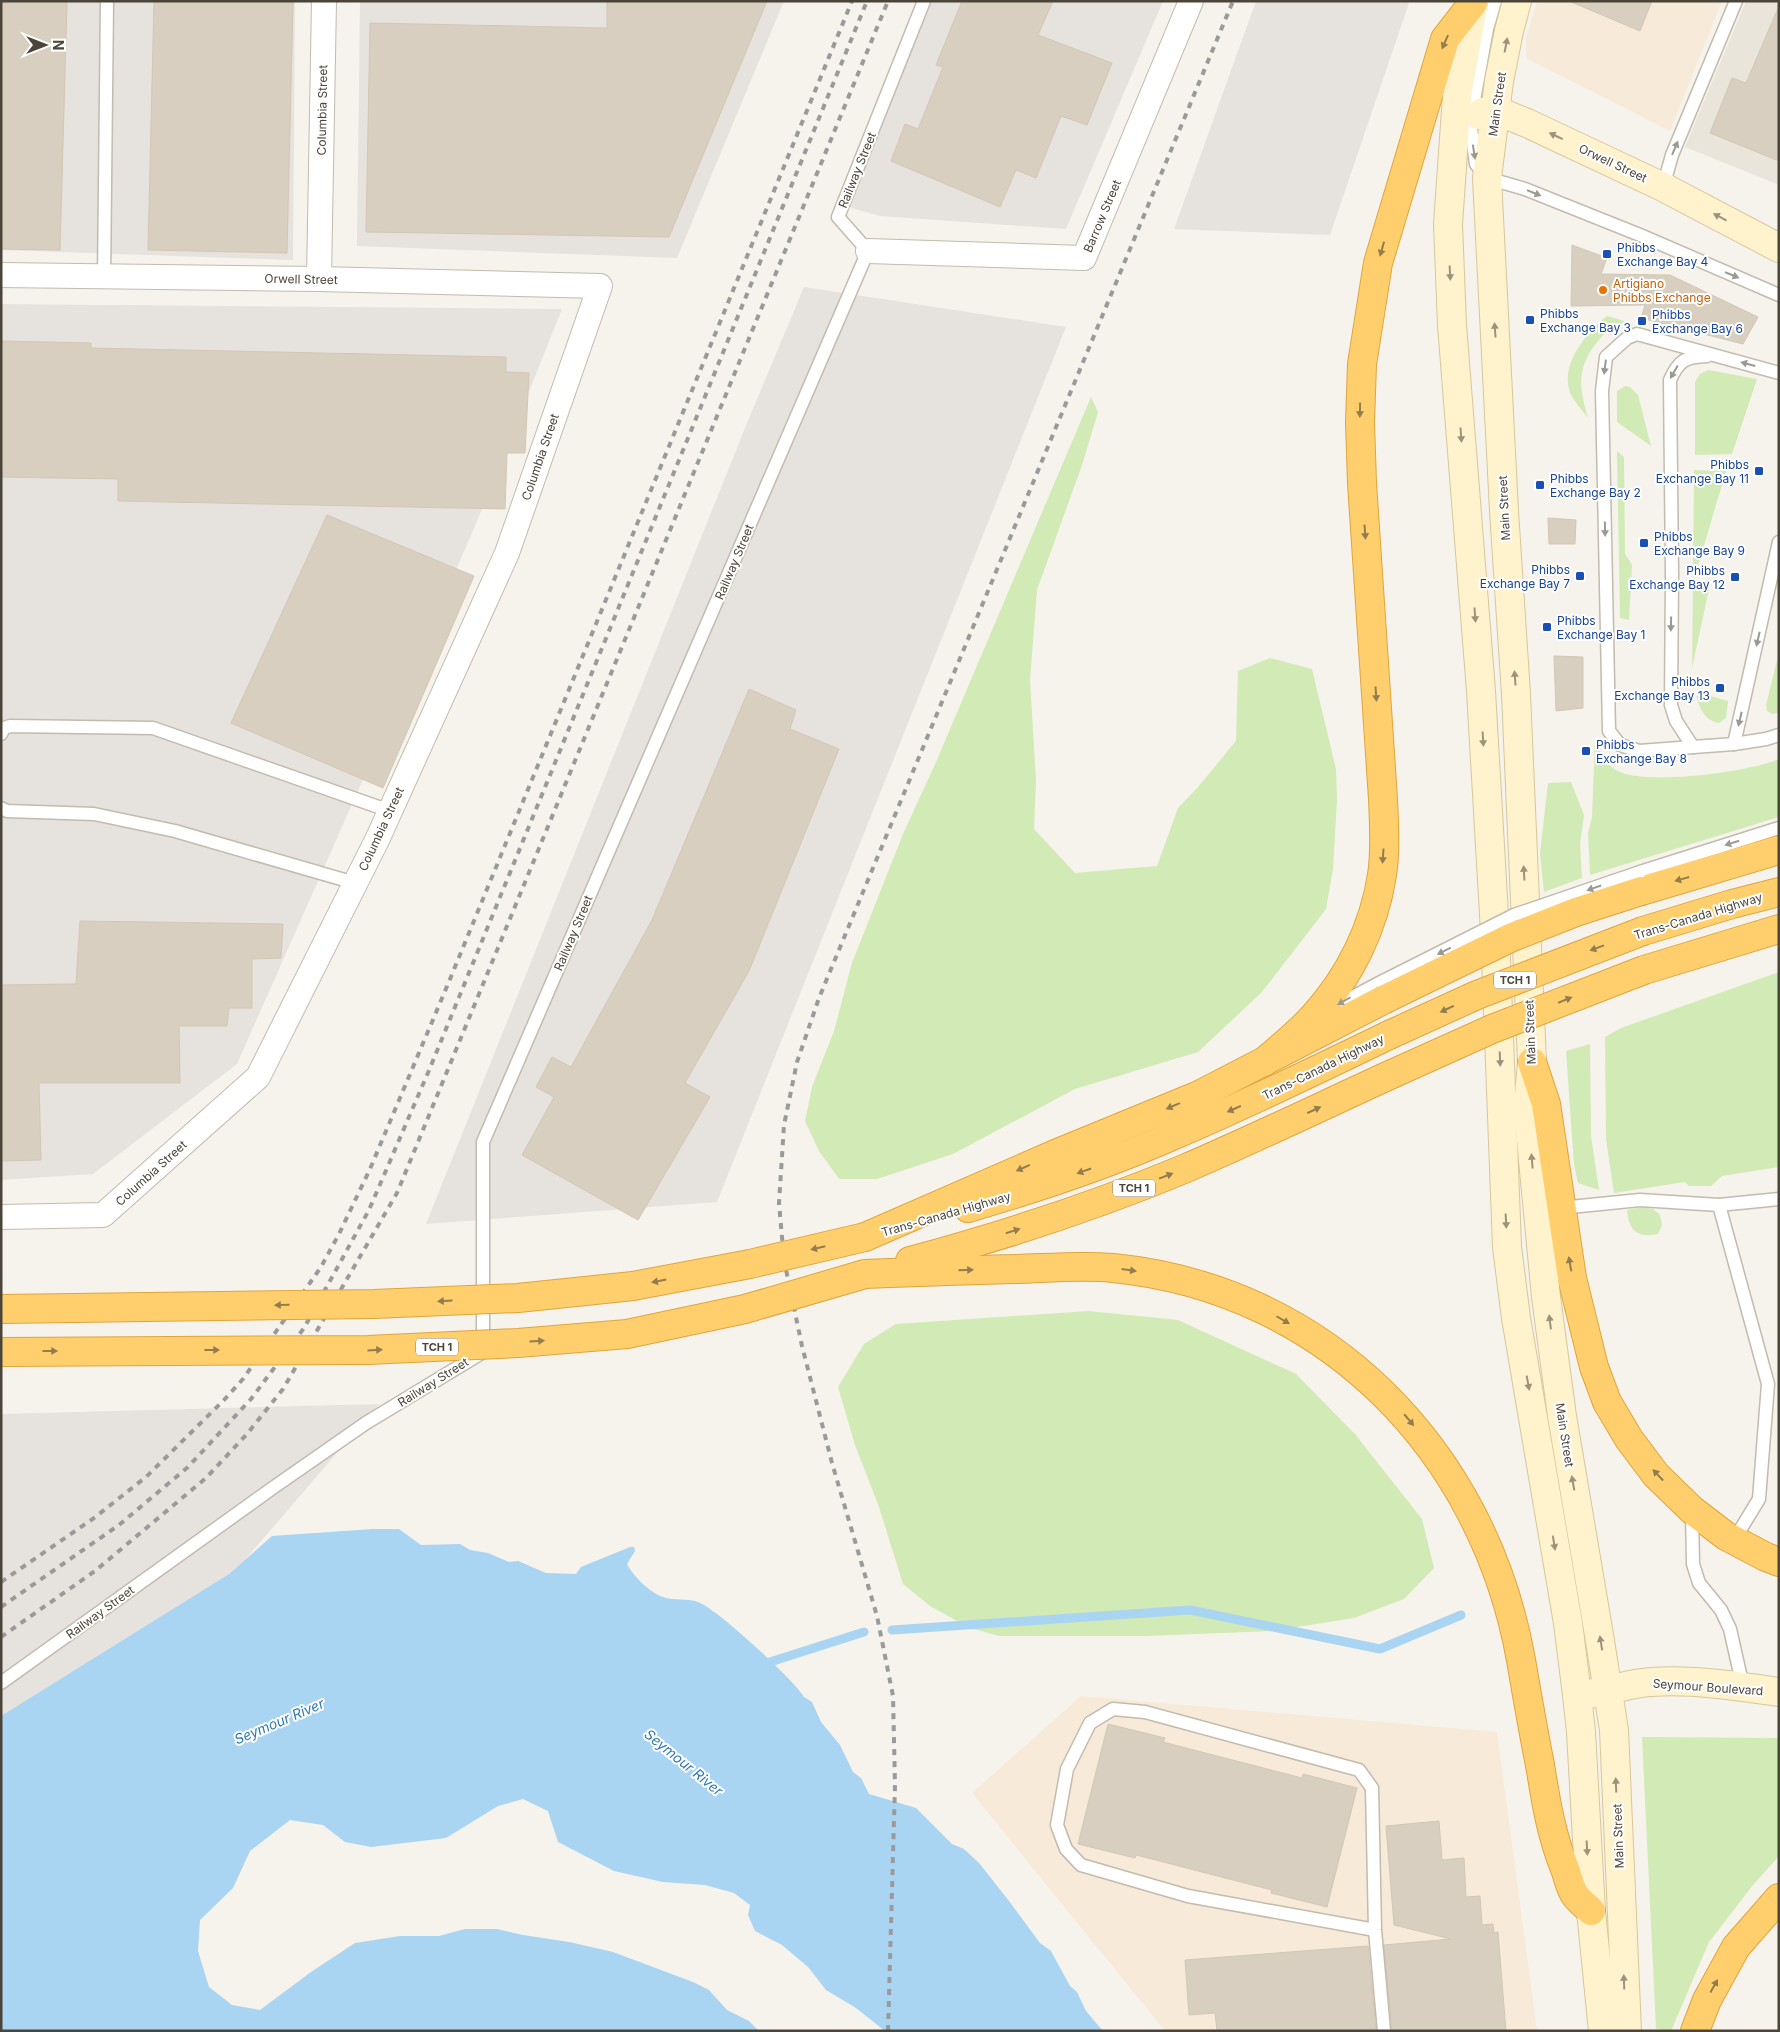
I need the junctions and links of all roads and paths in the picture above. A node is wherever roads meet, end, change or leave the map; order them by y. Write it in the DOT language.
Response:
graph roads {
  1 [pos="107,1"];
  2 [pos="324,1"];
  3 [pos="924,1"];
  4 [pos="1191,1"];
  5 [pos="1517,1"];
  6 [pos="1736,1"];
  7 [pos="1480,2"];
  8 [pos="1496,110"];
  9 [pos="1470,122"];
  10 [pos="1453,144"];
  11 [pos="1487,178"];
  12 [pos="1663,187"];
  13 [pos="1779,248"];
  14 [pos="868,251"];
  15 [pos="1,275"];
  16 [pos="104,278"];
  17 [pos="319,279"];
  18 [pos="600,286"];
  19 [pos="1779,295"];
  20 [pos="1716,356"];
  21 [pos="1779,373"];
  22 [pos="1779,542"];
  23 [pos="1779,728"];
  24 [pos="1,734"];
  25 [pos="1779,735"];
  26 [pos="1766,740"];
  27 [pos="1734,744"];
  28 [pos="1693,747"];
  29 [pos="1,808"];
  30 [pos="390,811"];
  31 [pos="1779,828"];
  32 [pos="1779,850"];
  33 [pos="1640,881"];
  34 [pos="356,883"];
  35 [pos="1779,892"];
  36 [pos="1779,929"];
  37 [pos="1779,947"];
  38 [pos="1644,970"];
  39 [pos="1382,991"];
  40 [pos="1307,1022"];
  41 [pos="1264,1062"];
  42 [pos="1532,1062"];
  43 [pos="1779,1199"];
  44 [pos="1719,1205"];
  45 [pos="1560,1208"];
  46 [pos="1,1217"];
  47 [pos="865,1237"];
  48 [pos="865,1274"];
  49 [pos="1,1309"];
  50 [pos="1,1352"];
  51 [pos="1774,1384"];
  52 [pos="1692,1510"];
  53 [pos="1734,1540"];
  54 [pos="1779,1562"];
  55 [pos="1,1684"];
  56 [pos="1743,1687"];
  57 [pos="1608,1692"];
  58 [pos="1779,1692"];
  59 [pos="1577,1695"];
  60 [pos="1779,1898"];
  61 [pos="1591,1911"];
  62 [pos="1375,1930"];
  63 [pos="1384,2031"];
  64 [pos="1602,2031"];
  65 [pos="1627,2031"];
  66 [pos="1695,2031"];
  1 -- 16 [label="lane"];
  2 -- 17 [label="street, Columbia Street"];
  3 -- 14 [label="lane, Railway Street"];
  4 -- 14 [label="street, Barrow Street"];
  8 -- 5 [label="main road, Main Street, one-way"];
  12 -- 6 [label="lane, one-way"];
  7 -- 9 [label="lane"];
  7 -- 10 [label="main road"];
  7 -- 40 [label="highway, one-way"];
  8 -- 9 [label="main road"];
  8 -- 11 [label="main road, Main Street"];
  12 -- 8 [label="main road, Orwell Street, one-way"];
  9 -- 10 [label="main road"];
  9 -- 11 [label="lane, one-way"];
  10 -- 59 [label="main road, one-way"];
  11 -- 19 [label="lane, one-way"];
  42 -- 11 [label="main road, Main Street, one-way"];
  13 -- 12 [label="main road, Orwell Street, one-way"];
  14 -- 55 [label="lane, Railway Street"];
  15 -- 16 [label="street, Orwell Street"];
  16 -- 17 [label="street, Orwell Street"];
  17 -- 18 [label="street, Orwell Street"];
  18 -- 30 [label="street, Columbia Street"];
  21 -- 20 [label="lane, one-way"];
  20 -- 28 [label="lane, one-way"];
  20 -- 28 [label="lane, one-way"];
  22 -- 27 [label="lane, one-way"];
  23 -- 26 [label="lane"];
  24 -- 30 [label="lane"];
  25 -- 26 [label="lane"];
  26 -- 27 [label="lane"];
  27 -- 28 [label="lane"];
  29 -- 34 [label="lane"];
  30 -- 34 [label="street, Columbia Street"];
  31 -- 33 [label="lane, one-way"];
  32 -- 33 [label="highway, one-way"];
  33 -- 39 [label="highway, one-way, bridge"];
  34 -- 46 [label="street, Columbia Street"];
  35 -- 47 [label="highway, Trans-Canada Highway / TCH 1, one-way, bridge"];
  36 -- 38 [label="highway, TCH 1"];
  37 -- 38 [label="highway"];
  48 -- 38 [label="highway, TCH 1, one-way, bridge"];
  39 -- 40 [label="lane, one-way"];
  39 -- 41 [label="highway"];
  40 -- 41 [label="highway"];
  41 -- 47 [label="highway, one-way"];
  42 -- 45 [label="highway"];
  57 -- 42 [label="main road, Main Street, one-way"];
  43 -- 44 [label="lane"];
  44 -- 45 [label="lane"];
  44 -- 51 [label="lane"];
  52 -- 45 [label="highway, one-way"];
  47 -- 49 [label="highway, TCH 1, one-way, bridge"];
  50 -- 48 [label="highway, TCH 1, one-way, bridge"];
  48 -- 61 [label="highway, one-way"];
  51 -- 53 [label="lane"];
  52 -- 53 [label="highway"];
  52 -- 56 [label="lane"];
  53 -- 54 [label="highway"];
  56 -- 57 [label="main road, Seymour Boulevard"];
  56 -- 58 [label="main road, Seymour Boulevard"];
  57 -- 59 [label="main road, Seymour Boulevard"];
  65 -- 57 [label="main road, Main Street, one-way"];
  59 -- 61 [label="main road, one-way"];
  66 -- 60 [label="highway, one-way"];
  61 -- 64 [label="main road"];
  62 -- 62 [label="lane"];
  62 -- 63 [label="lane"];
}
